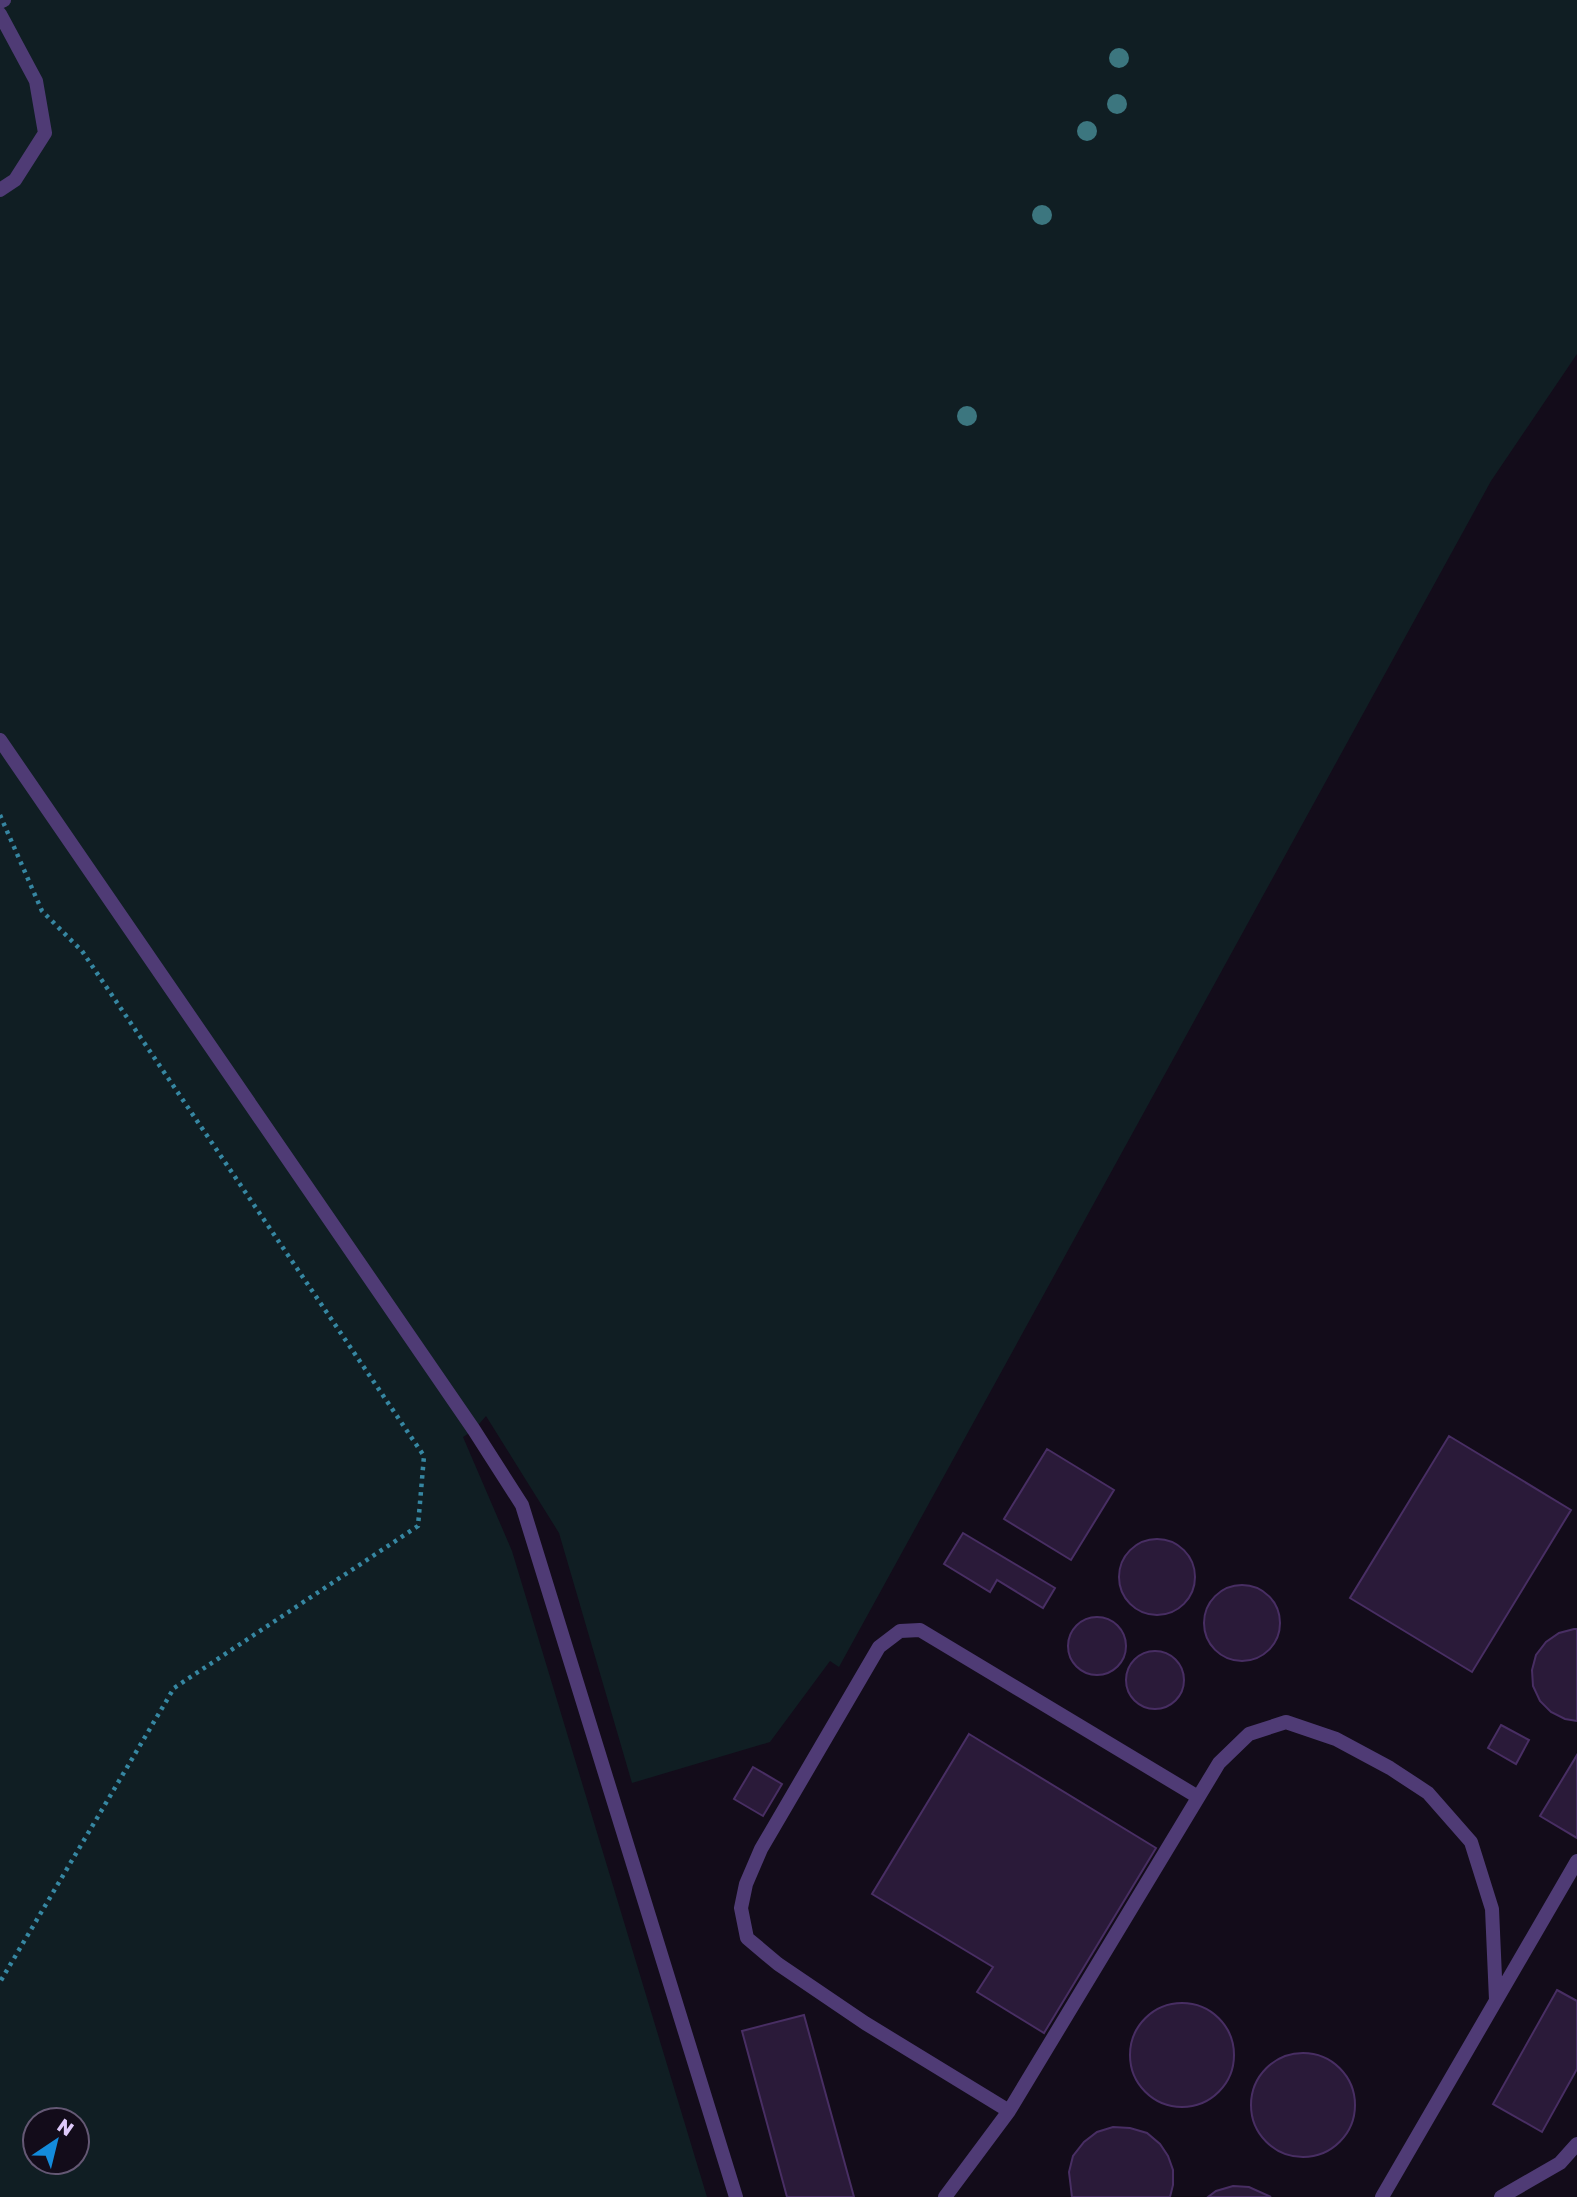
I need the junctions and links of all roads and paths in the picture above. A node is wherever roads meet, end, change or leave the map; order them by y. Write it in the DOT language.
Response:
graph roads {
  1 [pos="0,14"];
  2 [pos="0,190"];
  3 [pos="0,740"];
  4 [pos="0,815"];
  5 [pos="1198,1797"];
  6 [pos="1577,1861"];
  7 [pos="0,1982"];
  8 [pos="1496,2000"];
  9 [pos="1009,2111"];
  10 [pos="1577,2144"];
  11 [pos="736,2197"];
  12 [pos="945,2197"];
  13 [pos="1382,2197"];
  14 [pos="1501,2197"];
  1 -- 2 [label="lane"];
  3 -- 11 [label="lane"];
  4 -- 7 [label="path"];
  5 -- 8 [label="lane"];
  5 -- 9 [label="lane"];
  5 -- 9 [label="lane"];
  6 -- 8 [label="lane"];
  8 -- 13 [label="lane"];
  9 -- 12 [label="lane"];
  10 -- 14 [label="lane"];
}
